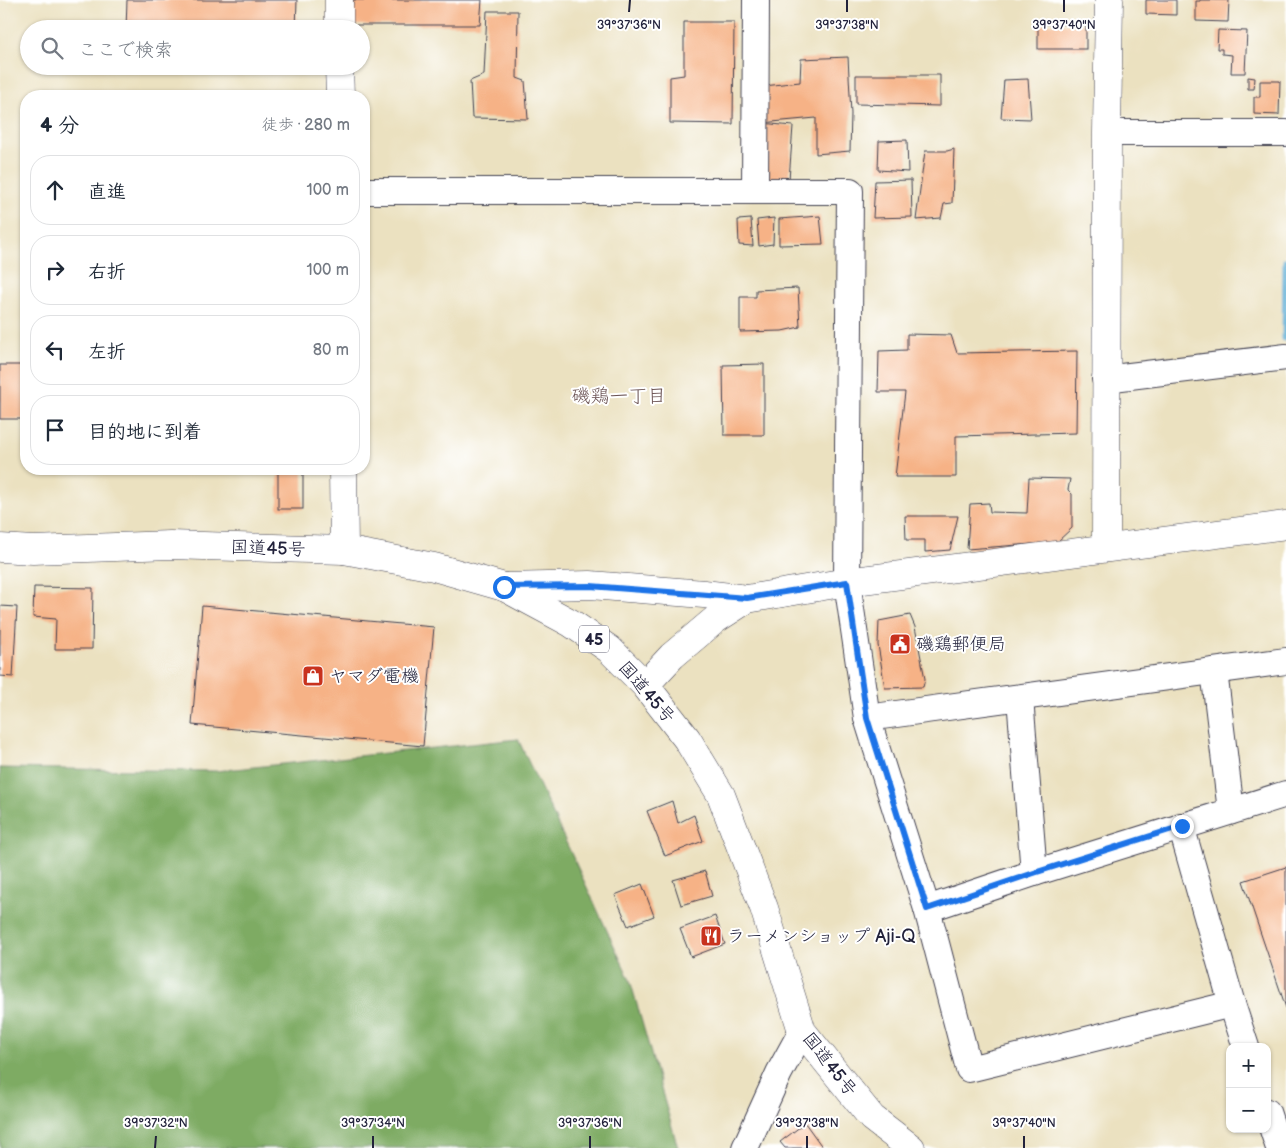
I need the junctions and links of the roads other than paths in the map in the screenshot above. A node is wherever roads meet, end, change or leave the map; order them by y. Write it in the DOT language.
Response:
graph roads {
  1 [pos="339,0"];
  2 [pos="756,0"];
  3 [pos="1109,0"];
  4 [pos="339,20"];
  5 [pos="339,75"];
  6 [pos="340,90"];
  7 [pos="1107,133"];
  8 [pos="1286,133"];
  9 [pos="370,191"];
  10 [pos="755,191"];
  11 [pos="1286,357"];
  12 [pos="1105,379"];
  13 [pos="343,475"];
  14 [pos="1286,525"];
  15 [pos="0,548"];
  16 [pos="1106,548"];
  17 [pos="344,550"];
  18 [pos="847,582"];
  19 [pos="504,587"];
  20 [pos="747,598"];
  21 [pos="1286,661"];
  22 [pos="1214,671"];
  23 [pos="645,685"];
  24 [pos="1020,698"];
  25 [pos="867,718"];
  26 [pos="1286,794"];
  27 [pos="1231,811"];
  28 [pos="1182,826"];
  29 [pos="1034,873"];
  30 [pos="927,909"];
  31 [pos="1232,1004"];
  32 [pos="802,1031"];
  33 [pos="1245,1043"];
  34 [pos="1271,1124"];
  35 [pos="745,1148"];
  36 [pos="911,1148"];
  37 [pos="1279,1148"];
  1 -- 4 [label="main road"];
  2 -- 10 [label="street"];
  3 -- 7 [label="main road"];
  5 -- 6 [label="main road"];
  7 -- 8 [label="street"];
  7 -- 12 [label="main road"];
  9 -- 10 [label="street"];
  10 -- 18 [label="street"];
  11 -- 12 [label="street"];
  12 -- 16 [label="main road"];
  13 -- 17 [label="main road"];
  14 -- 16 [label="main road"];
  15 -- 17 [label="main road, 国道45号 / 45"];
  16 -- 18 [label="main road"];
  17 -- 19 [label="main road, 国道45号 / 45"];
  18 -- 20 [label="main road"];
  18 -- 25 [label="street"];
  19 -- 20 [label="main road"];
  19 -- 23 [label="main road, 国道45号 / 45"];
  20 -- 23 [label="main road"];
  21 -- 22 [label="street"];
  22 -- 24 [label="street"];
  22 -- 27 [label="street"];
  23 -- 32 [label="main road, 国道45号 / 45"];
  24 -- 25 [label="street"];
  24 -- 29 [label="street"];
  25 -- 30 [label="street"];
  26 -- 27 [label="street"];
  27 -- 28 [label="street"];
  28 -- 29 [label="street"];
  28 -- 31 [label="street"];
  29 -- 30 [label="street"];
  30 -- 31 [label="street"];
  31 -- 33 [label="street"];
  32 -- 35 [label="street"];
  32 -- 36 [label="main road, 国道45号 / 45"];
  34 -- 37 [label="street"];
}
